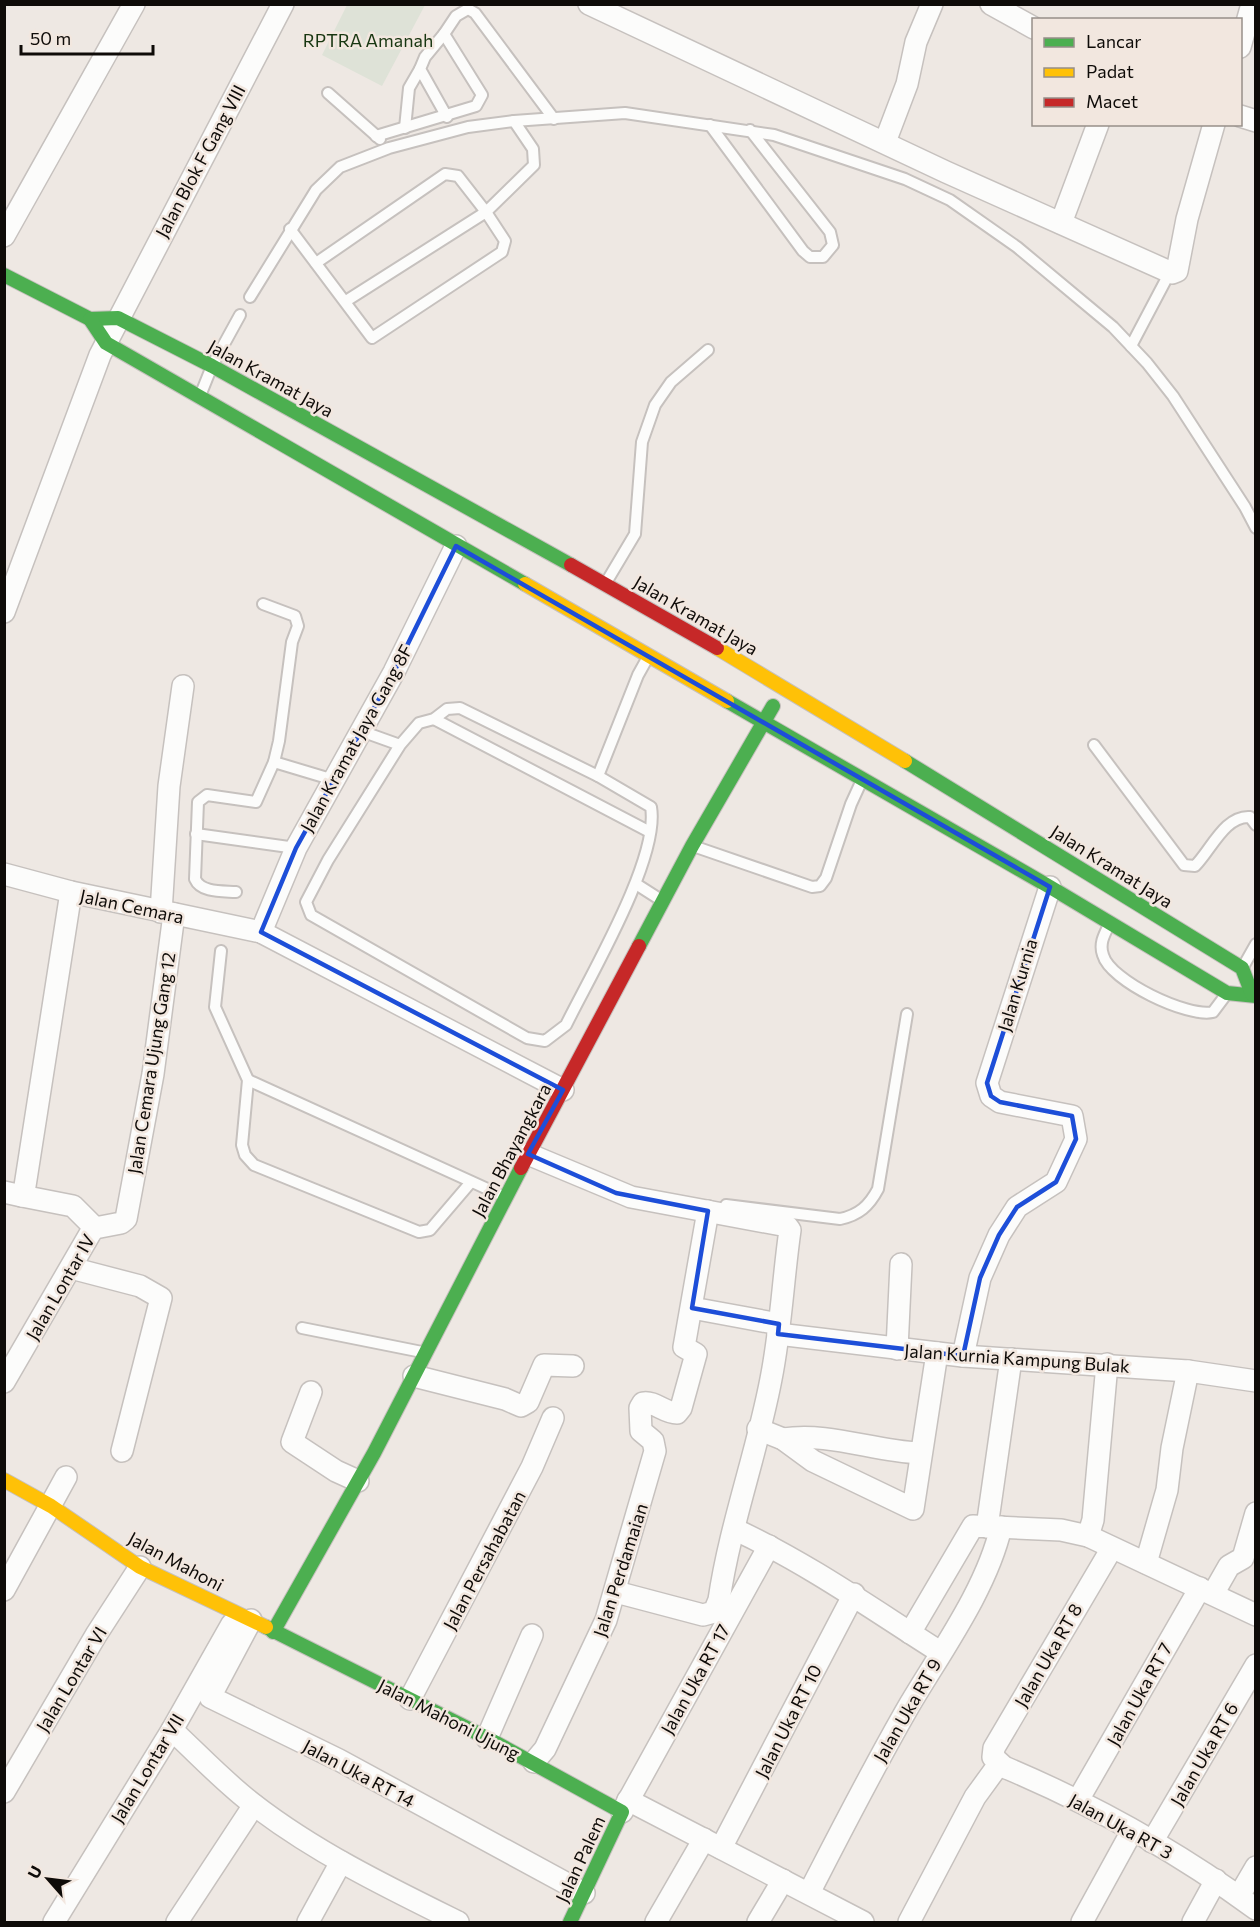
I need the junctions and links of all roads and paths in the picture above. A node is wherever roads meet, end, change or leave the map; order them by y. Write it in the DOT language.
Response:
graph roads {
  1 [pos="134,4"];
  2 [pos="282,4"];
  3 [pos="588,4"];
  4 [pos="932,4"];
  5 [pos="991,4"];
  6 [pos="1252,4"];
  7 [pos="1032,27"];
  8 [pos="444,34"];
  9 [pos="1242,39"];
  10 [pos="420,69"];
  11 [pos="328,93"];
  12 [pos="447,117"];
  13 [pos="554,119"];
  14 [pos="514,121"];
  15 [pos="710,125"];
  16 [pos="1097,126"];
  17 [pos="1213,126"];
  18 [pos="405,128"];
  19 [pos="750,130"];
  20 [pos="376,136"];
  21 [pos="885,142"];
  22 [pos="389,148"];
  23 [pos="486,212"];
  24 [pos="1061,223"];
  25 [pos="290,229"];
  26 [pos="4,237"];
  27 [pos="316,263"];
  28 [pos="1170,272"];
  29 [pos="4,275"];
  30 [pos="250,297"];
  31 [pos="346,301"];
  32 [pos="240,315"];
  33 [pos="118,318"];
  34 [pos="90,319"];
  35 [pos="106,343"];
  36 [pos="1131,346"];
  37 [pos="708,350"];
  38 [pos="212,366"];
  39 [pos="200,397"];
  40 [pos="1256,528"];
  41 [pos="456,546"];
  42 [pos="605,584"];
  43 [pos="263,604"];
  44 [pos="4,612"];
  45 [pos="648,657"];
  46 [pos="183,686"];
  47 [pos="784,687"];
  48 [pos="434,719"];
  49 [pos="763,722"];
  50 [pos="362,731"];
  51 [pos="400,745"];
  52 [pos="1094,745"];
  53 [pos="274,762"];
  54 [pos="598,776"];
  55 [pos="863,779"];
  56 [pos="334,780"];
  57 [pos="1256,825"];
  58 [pos="650,832"];
  59 [pos="196,834"];
  60 [pos="692,846"];
  61 [pos="296,848"];
  62 [pos="4,874"];
  63 [pos="636,884"];
  64 [pos="1050,887"];
  65 [pos="71,892"];
  66 [pos="236,892"];
  67 [pos="663,902"];
  68 [pos="168,913"];
  69 [pos="1110,923"];
  70 [pos="261,932"];
  71 [pos="1256,944"];
  72 [pos="221,951"];
  73 [pos="1242,968"];
  74 [pos="1227,993"];
  75 [pos="1254,995"];
  76 [pos="907,1014"];
  77 [pos="248,1080"];
  78 [pos="563,1090"];
  79 [pos="530,1150"];
  80 [pos="471,1182"];
  81 [pos="18,1188"];
  82 [pos="506,1197"];
  83 [pos="128,1211"];
  84 [pos="708,1211"];
  85 [pos="95,1228"];
  86 [pos="901,1264"];
  87 [pos="71,1268"];
  88 [pos="692,1308"];
  89 [pos="302,1328"];
  90 [pos="779,1329"];
  91 [pos="897,1348"];
  92 [pos="425,1353"];
  93 [pos="937,1353"];
  94 [pos="963,1356"];
  95 [pos="1011,1359"];
  96 [pos="1107,1364"];
  97 [pos="573,1366"];
  98 [pos="1188,1371"];
  99 [pos="414,1376"];
  100 [pos="1256,1381"];
  101 [pos="4,1382"];
  102 [pos="311,1392"];
  103 [pos="553,1418"];
  104 [pos="758,1429"];
  105 [pos="783,1439"];
  106 [pos="122,1452"];
  107 [pos="919,1453"];
  108 [pos="66,1477"];
  109 [pos="4,1480"];
  110 [pos="358,1481"];
  111 [pos="51,1506"];
  112 [pos="1256,1513"];
  113 [pos="994,1527"];
  114 [pos="735,1530"];
  115 [pos="1088,1536"];
  116 [pos="769,1546"];
  117 [pos="1112,1548"];
  118 [pos="1146,1563"];
  119 [pos="140,1567"];
  120 [pos="4,1590"];
  121 [pos="1206,1591"];
  122 [pos="616,1592"];
  123 [pos="855,1594"];
  124 [pos="1256,1615"];
  125 [pos="245,1616"];
  126 [pos="273,1632"];
  127 [pos="910,1633"];
  128 [pos="532,1635"];
  129 [pos="940,1652"];
  130 [pos="1256,1665"];
  131 [pos="410,1699"];
  132 [pos="171,1730"];
  133 [pos="487,1738"];
  134 [pos="534,1762"];
  135 [pos="999,1764"];
  136 [pos="4,1792"];
  137 [pos="1077,1800"];
  138 [pos="254,1805"];
  139 [pos="625,1806"];
  140 [pos="1132,1831"];
  141 [pos="1152,1842"];
  142 [pos="713,1843"];
  143 [pos="341,1862"];
  144 [pos="1256,1867"];
  145 [pos="783,1880"];
  146 [pos="1216,1880"];
  147 [pos="584,1893"];
  148 [pos="809,1893"];
  149 [pos="1250,1904"];
  150 [pos="456,1922"];
  151 [pos="54,1923"];
  152 [pos="177,1923"];
  153 [pos="308,1923"];
  154 [pos="570,1923"];
  155 [pos="656,1923"];
  156 [pos="758,1923"];
  157 [pos="863,1923"];
  158 [pos="909,1923"];
  159 [pos="1082,1923"];
  160 [pos="1193,1923"];
  161 [pos="1247,1923"];
  1 -- 26 [label="street"];
  2 -- 33 [label="street, Jalan Blok F Gang VIII"];
  3 -- 21 [label="street"];
  4 -- 21 [label="street"];
  5 -- 7 [label="street"];
  6 -- 9 [label="street"];
  8 -- 10 [label="lane"];
  8 -- 12 [label="lane"];
  8 -- 13 [label="lane"];
  10 -- 12 [label="lane"];
  10 -- 18 [label="lane"];
  11 -- 20 [label="lane"];
  12 -- 18 [label="lane"];
  13 -- 14 [label="lane"];
  13 -- 15 [label="lane"];
  14 -- 22 [label="lane"];
  14 -- 23 [label="lane"];
  15 -- 19 [label="lane"];
  15 -- 19 [label="lane"];
  16 -- 24 [label="street"];
  17 -- 28 [label="street"];
  18 -- 20 [label="lane"];
  19 -- 36 [label="lane"];
  20 -- 22 [label="lane"];
  21 -- 24 [label="street"];
  22 -- 25 [label="lane"];
  23 -- 27 [label="lane"];
  23 -- 31 [label="lane"];
  23 -- 31 [label="lane"];
  24 -- 28 [label="street"];
  25 -- 27 [label="lane"];
  25 -- 30 [label="lane"];
  27 -- 31 [label="lane"];
  28 -- 36 [label="lane"];
  29 -- 34 [label="street, Jalan Kramat Jaya"];
  32 -- 38 [label="lane"];
  33 -- 34 [label="street, Jalan Kramat Jaya"];
  33 -- 35 [label="street, Jalan Blok F Gang VIII"];
  33 -- 38 [label="street, Jalan Kramat Jaya"];
  34 -- 35 [label="street, Jalan Kramat Jaya"];
  35 -- 39 [label="street, Jalan Kramat Jaya"];
  35 -- 44 [label="street, Jalan Blok F Gang VIII"];
  36 -- 40 [label="lane"];
  37 -- 42 [label="lane"];
  38 -- 39 [label="lane"];
  38 -- 42 [label="street, Jalan Kramat Jaya"];
  39 -- 41 [label="street, Jalan Kramat Jaya"];
  41 -- 45 [label="street, Jalan Kramat Jaya"];
  41 -- 50 [label="street, Jalan Kramat Jaya Gang 8F"];
  42 -- 47 [label="street, Jalan Kramat Jaya"];
  43 -- 53 [label="lane"];
  45 -- 49 [label="street, Jalan Kramat Jaya"];
  45 -- 54 [label="lane"];
  46 -- 68 [label="street, Jalan Cemara Ujung Gang 12"];
  47 -- 49 [label="street, Jalan Bhayangkara"];
  47 -- 73 [label="street, Jalan Kramat Jaya"];
  48 -- 51 [label="lane"];
  48 -- 54 [label="lane"];
  48 -- 58 [label="lane"];
  49 -- 55 [label="street, Jalan Kramat Jaya"];
  49 -- 60 [label="street, Jalan Bhayangkara"];
  50 -- 51 [label="lane"];
  50 -- 56 [label="street, Jalan Kramat Jaya Gang 8F"];
  51 -- 63 [label="lane"];
  52 -- 57 [label="lane"];
  53 -- 56 [label="lane"];
  53 -- 59 [label="lane"];
  54 -- 58 [label="lane"];
  55 -- 60 [label="lane"];
  55 -- 64 [label="street, Jalan Kramat Jaya"];
  56 -- 61 [label="street, Jalan Kramat Jaya Gang 8F"];
  58 -- 63 [label="lane"];
  59 -- 61 [label="lane"];
  59 -- 66 [label="lane"];
  60 -- 67 [label="street, Jalan Bhayangkara"];
  61 -- 70 [label="street, Jalan Kramat Jaya Gang 8F"];
  62 -- 65 [label="street, Jalan Cemara"];
  63 -- 67 [label="lane"];
  64 -- 69 [label="street, Jalan Kramat Jaya"];
  64 -- 94 [label="street, Jalan Kurnia"];
  65 -- 68 [label="street, Jalan Cemara"];
  65 -- 81 [label="street"];
  67 -- 78 [label="street, Jalan Bhayangkara"];
  68 -- 70 [label="street, Jalan Cemara"];
  68 -- 83 [label="street, Jalan Cemara Ujung Gang 12"];
  69 -- 74 [label="street, Jalan Kramat Jaya"];
  69 -- 74 [label="lane"];
  70 -- 78 [label="street, Jalan Cemara"];
  71 -- 73 [label="lane"];
  72 -- 77 [label="lane"];
  73 -- 74 [label="lane"];
  73 -- 75 [label="street, Jalan Kramat Jaya"];
  74 -- 75 [label="street, Jalan Kramat Jaya"];
  76 -- 79 [label="lane"];
  77 -- 80 [label="lane"];
  77 -- 80 [label="lane"];
  78 -- 79 [label="street, Jalan Bhayangkara"];
  79 -- 82 [label="street, Jalan Bhayangkara"];
  79 -- 84 [label="street"];
  80 -- 82 [label="lane"];
  81 -- 85 [label="street"];
  82 -- 92 [label="street, Jalan Bhayangkara"];
  83 -- 85 [label="street, Jalan Lontar IV"];
  84 -- 88 [label="street"];
  84 -- 90 [label="street"];
  85 -- 87 [label="street, Jalan Lontar IV"];
  86 -- 91 [label="street"];
  87 -- 101 [label="street, Jalan Lontar IV"];
  87 -- 106 [label="street"];
  88 -- 90 [label="street, Jalan Kurnia Kampung Bulak"];
  88 -- 122 [label="street, Jalan Perdamaian"];
  89 -- 92 [label="lane"];
  90 -- 91 [label="street, Jalan Kurnia Kampung Bulak"];
  90 -- 104 [label="street"];
  91 -- 93 [label="street, Jalan Kurnia Kampung Bulak"];
  92 -- 99 [label="street, Jalan Bhayangkara"];
  93 -- 94 [label="street, Jalan Kurnia Kampung Bulak"];
  93 -- 107 [label="street"];
  94 -- 95 [label="street, Jalan Kurnia Kampung Bulak"];
  95 -- 96 [label="street, Jalan Kurnia Kampung Bulak"];
  95 -- 113 [label="street, Jalan Uka RT 9"];
  96 -- 98 [label="street, Jalan Kurnia Kampung Bulak"];
  96 -- 115 [label="street"];
  97 -- 99 [label="street"];
  98 -- 100 [label="street, Jalan Kurnia Kampung Bulak"];
  98 -- 118 [label="street"];
  99 -- 110 [label="street, Jalan Bhayangkara"];
  102 -- 110 [label="street"];
  103 -- 131 [label="street, Jalan Persahabatan"];
  104 -- 105 [label="street"];
  104 -- 114 [label="street"];
  105 -- 107 [label="street"];
  105 -- 107 [label="street"];
  108 -- 111 [label="street"];
  109 -- 111 [label="street, Jalan Mahoni"];
  110 -- 126 [label="street, Jalan Bhayangkara"];
  111 -- 119 [label="street, Jalan Mahoni"];
  111 -- 120 [label="street"];
  112 -- 121 [label="street, Jalan Uka RT 7"];
  113 -- 115 [label="street"];
  113 -- 127 [label="street"];
  113 -- 129 [label="street, Jalan Uka RT 9"];
  114 -- 116 [label="street"];
  114 -- 122 [label="street"];
  115 -- 117 [label="street"];
  116 -- 123 [label="street"];
  116 -- 139 [label="street, Jalan Uka RT 17"];
  117 -- 118 [label="street"];
  117 -- 135 [label="street, Jalan Uka RT 8"];
  118 -- 121 [label="street"];
  119 -- 125 [label="street, Jalan Mahoni"];
  119 -- 136 [label="street, Jalan Lontar VI"];
  121 -- 124 [label="street"];
  121 -- 137 [label="street, Jalan Uka RT 7"];
  122 -- 134 [label="street, Jalan Perdamaian"];
  123 -- 127 [label="street"];
  123 -- 142 [label="street, Jalan Uka RT 10"];
  125 -- 126 [label="street, Jalan Mahoni"];
  125 -- 132 [label="street, Jalan Lontar VII"];
  125 -- 147 [label="street, Jalan Uka RT 14"];
  126 -- 131 [label="street, Jalan Mahoni Ujung"];
  127 -- 129 [label="street"];
  128 -- 133 [label="street"];
  129 -- 148 [label="street, Jalan Uka RT 9"];
  130 -- 141 [label="street, Jalan Uka RT 6"];
  131 -- 133 [label="street, Jalan Mahoni Ujung"];
  132 -- 138 [label="street"];
  132 -- 151 [label="street, Jalan Lontar VII"];
  133 -- 134 [label="street, Jalan Mahoni Ujung"];
  134 -- 139 [label="street, Jalan Mahoni Ujung"];
  135 -- 137 [label="street, Jalan Uka RT 3"];
  135 -- 158 [label="street"];
  137 -- 140 [label="street, Jalan Uka RT 3"];
  138 -- 143 [label="street"];
  138 -- 152 [label="street"];
  139 -- 142 [label="street, Jalan Mahoni Ujung"];
  139 -- 147 [label="street, Jalan Palem"];
  140 -- 141 [label="street, Jalan Uka RT 3"];
  140 -- 159 [label="street"];
  141 -- 146 [label="street, Jalan Uka RT 3"];
  142 -- 145 [label="street, Jalan Mahoni Ujung"];
  142 -- 155 [label="street, Jalan Uka RT 10"];
  143 -- 150 [label="street"];
  143 -- 153 [label="street"];
  144 -- 149 [label="street"];
  145 -- 148 [label="street, Jalan Mahoni Ujung"];
  145 -- 156 [label="street"];
  146 -- 149 [label="street, Jalan Uka RT 3"];
  146 -- 160 [label="street"];
  147 -- 154 [label="street, Jalan Palem"];
  148 -- 157 [label="street, Jalan Mahoni Ujung"];
  149 -- 161 [label="street"];
}
